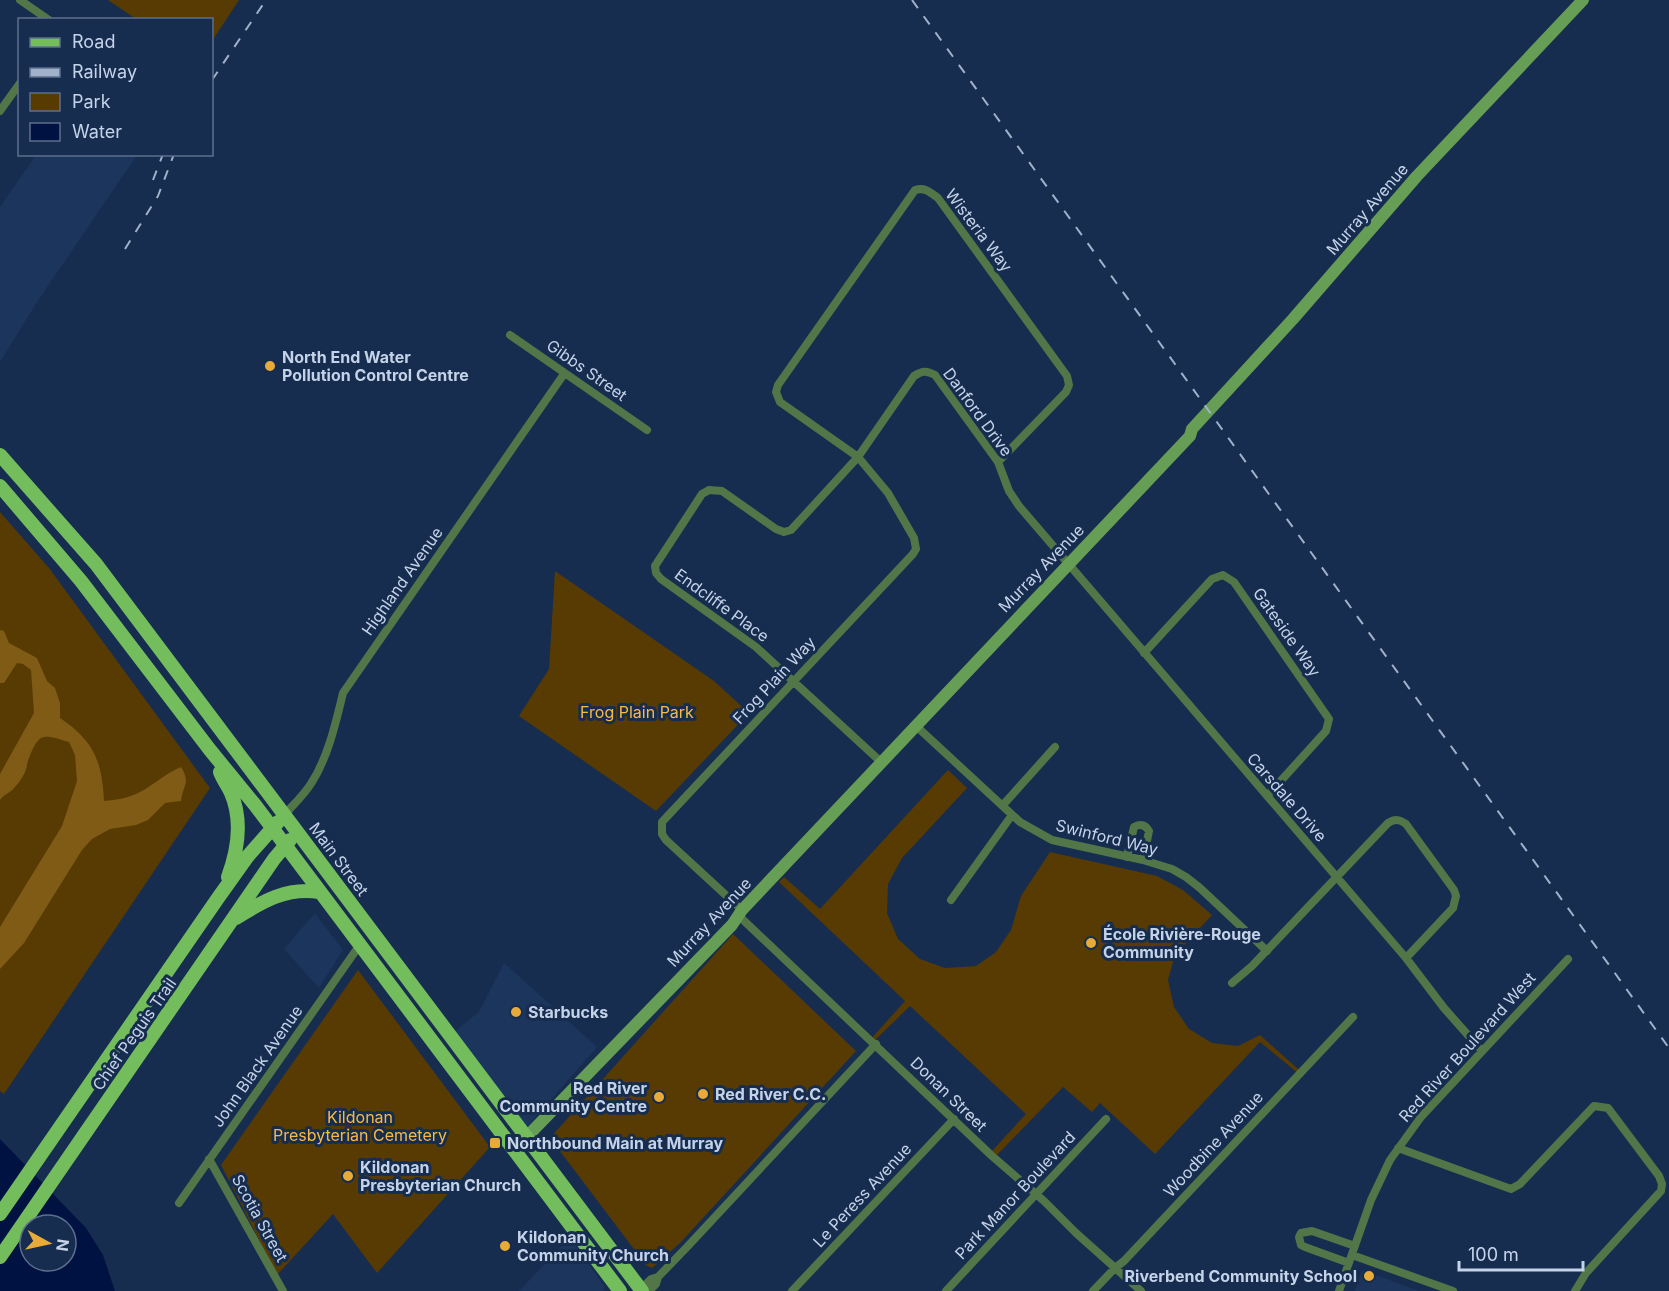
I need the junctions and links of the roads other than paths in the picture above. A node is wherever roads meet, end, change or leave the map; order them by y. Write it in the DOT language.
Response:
graph roads {
  1 [pos="20,0"];
  2 [pos="1583,0"];
  3 [pos="46,18"];
  4 [pos="18,85"];
  5 [pos="3,101"];
  6 [pos="0,111"];
  7 [pos="510,335"];
  8 [pos="564,374"];
  9 [pos="647,430"];
  10 [pos="0,455"];
  11 [pos="858,457"];
  12 [pos="998,462"];
  13 [pos="0,486"];
  14 [pos="1067,564"];
  15 [pos="1144,653"];
  16 [pos="794,681"];
  17 [pos="915,725"];
  18 [pos="1055,747"];
  19 [pos="210,750"];
  20 [pos="881,762"];
  21 [pos="1267,796"];
  22 [pos="1003,805"];
  23 [pos="285,814"];
  24 [pos="1012,815"];
  25 [pos="272,829"];
  26 [pos="297,831"];
  27 [pos="285,846"];
  28 [pos="1127,857"];
  29 [pos="1143,860"];
  30 [pos="1336,877"];
  31 [pos="319,892"];
  32 [pos="218,898"];
  33 [pos="951,900"];
  34 [pos="740,913"];
  35 [pos="232,921"];
  36 [pos="359,945"];
  37 [pos="1267,951"];
  38 [pos="1406,958"];
  39 [pos="1568,959"];
  40 [pos="1232,983"];
  41 [pos="1353,1017"];
  42 [pos="876,1044"];
  43 [pos="1482,1051"];
  44 [pos="954,1119"];
  45 [pos="1106,1119"];
  46 [pos="527,1137"];
  47 [pos="1398,1148"];
  48 [pos="514,1150"];
  49 [pos="210,1159"];
  50 [pos="1035,1194"];
  51 [pos="178,1203"];
  52 [pos="0,1214"];
  53 [pos="1352,1254"];
  54 [pos="0,1257"];
  55 [pos="1115,1268"];
  56 [pos="609,1276"];
  57 [pos="643,1290"];
  58 [pos="283,1291"];
  59 [pos="608,1291"];
  60 [pos="620,1291"];
  61 [pos="792,1291"];
  62 [pos="946,1291"];
  63 [pos="1093,1291"];
  64 [pos="1140,1291"];
  65 [pos="1339,1291"];
  66 [pos="1454,1291"];
  67 [pos="1575,1291"];
  1 -- 3 [label="street"];
  2 -- 14 [label="street, Murray Avenue"];
  4 -- 5 [label="street"];
  5 -- 6 [label="street"];
  7 -- 8 [label="street, Gibbs Street"];
  8 -- 9 [label="street, Gibbs Street"];
  8 -- 23 [label="street, Highland Avenue"];
  10 -- 23 [label="main road, Main Street"];
  11 -- 12 [label="street, Danford Drive"];
  11 -- 12 [label="street, Wisteria Way"];
  11 -- 16 [label="street, Frog Plain Way"];
  11 -- 16 [label="street, Endcliffe Place"];
  12 -- 14 [label="street, Danford Drive"];
  13 -- 19 [label="main road"];
  14 -- 15 [label="street, Carsdale Drive"];
  14 -- 17 [label="street, Murray Avenue"];
  15 -- 21 [label="street, Carsdale Drive"];
  15 -- 21 [label="street, Gateside Way"];
  16 -- 20 [label="street, Endcliffe Place"];
  16 -- 34 [label="street, Frog Plain Way"];
  17 -- 20 [label="street, Murray Avenue"];
  17 -- 22 [label="street, Swinford Way"];
  18 -- 22 [label="street"];
  19 -- 25 [label="main road"];
  19 -- 32 [label="main road"];
  20 -- 34 [label="street, Murray Avenue"];
  21 -- 30 [label="street, Carsdale Drive"];
  22 -- 24 [label="street, Swinford Way"];
  23 -- 25 [label="main road, Chief Peguis Trail"];
  23 -- 26 [label="main road, Main Street"];
  24 -- 28 [label="street, Swinford Way"];
  24 -- 33 [label="street"];
  25 -- 27 [label="main road"];
  25 -- 32 [label="main road, Chief Peguis Trail"];
  26 -- 27 [label="main road, Chief Peguis Trail"];
  26 -- 46 [label="main road, Main Street"];
  27 -- 31 [label="main road"];
  27 -- 35 [label="main road, Chief Peguis Trail"];
  28 -- 29 [label="street, Swinford Way"];
  28 -- 29 [label="street"];
  29 -- 37 [label="street, Swinford Way"];
  30 -- 37 [label="street"];
  30 -- 38 [label="street, Carsdale Drive"];
  30 -- 38 [label="street"];
  31 -- 35 [label="main road"];
  31 -- 36 [label="main road"];
  32 -- 52 [label="main road, Chief Peguis Trail"];
  34 -- 42 [label="street, Donan Street"];
  34 -- 46 [label="street, Murray Avenue"];
  35 -- 54 [label="main road, Chief Peguis Trail"];
  36 -- 48 [label="main road"];
  36 -- 49 [label="street, John Black Avenue"];
  37 -- 40 [label="street"];
  38 -- 43 [label="street, Carsdale Drive"];
  39 -- 43 [label="street, Red River Boulevard West"];
  41 -- 55 [label="street, Woodbine Avenue"];
  42 -- 44 [label="street, Donan Street"];
  42 -- 57 [label="street"];
  43 -- 47 [label="street, Red River Boulevard West"];
  44 -- 50 [label="street, Donan Street"];
  44 -- 61 [label="street, Le Peress Avenue"];
  45 -- 50 [label="street, Park Manor Boulevard"];
  46 -- 48 [label="street, Murray Avenue"];
  46 -- 57 [label="main road, Main Street"];
  47 -- 53 [label="street, Red River Boulevard West"];
  47 -- 67 [label="street"];
  48 -- 56 [label="main road"];
  49 -- 51 [label="street, John Black Avenue"];
  49 -- 58 [label="street, Scotia Street"];
  50 -- 55 [label="street, Donan Street"];
  50 -- 62 [label="street, Park Manor Boulevard"];
  53 -- 53 [label="street"];
  53 -- 65 [label="street, Red River Boulevard West"];
  53 -- 66 [label="street"];
  55 -- 63 [label="street, Woodbine Avenue"];
  55 -- 64 [label="street, Donan Street"];
  56 -- 59 [label="main road"];
  56 -- 60 [label="main road"];
}
